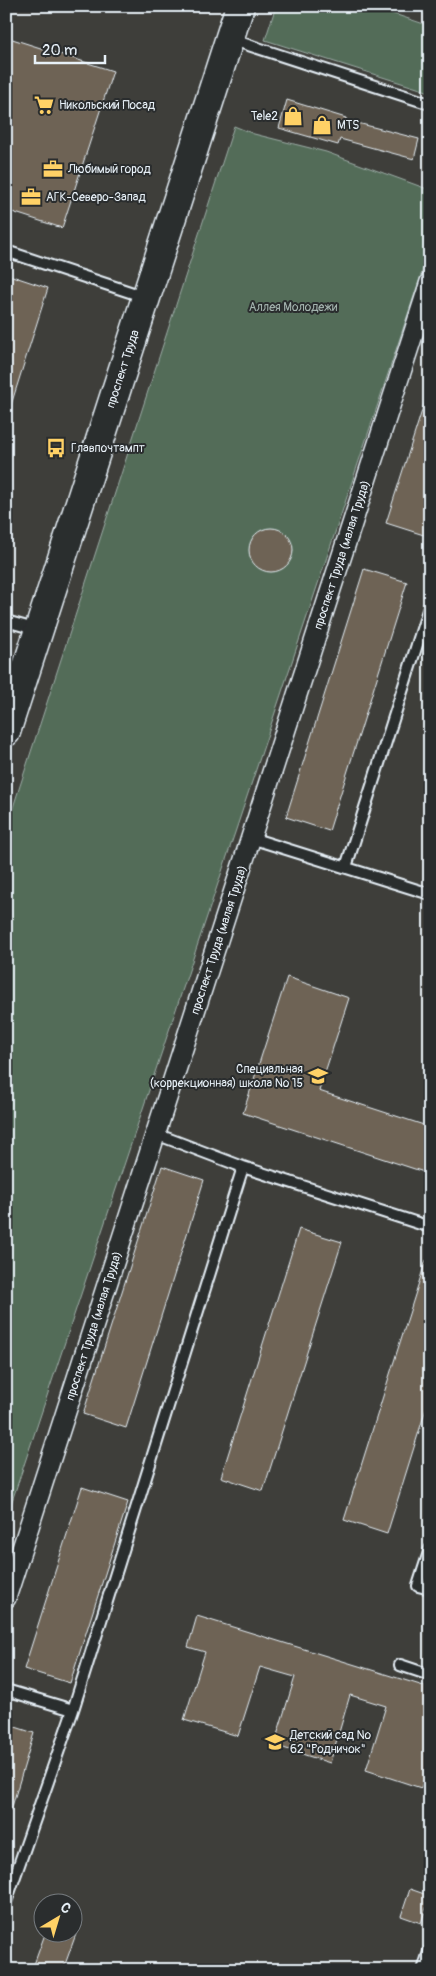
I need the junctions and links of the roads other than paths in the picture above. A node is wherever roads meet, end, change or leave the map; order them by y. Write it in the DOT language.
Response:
graph roads {
  1 [pos="240,6"];
  2 [pos="229,39"];
  3 [pos="430,104"];
  4 [pos="6,251"];
  5 [pos="430,282"];
  6 [pos="147,297"];
  7 [pos="430,604"];
  8 [pos="6,620"];
  9 [pos="39,630"];
  10 [pos="8,720"];
  11 [pos="251,838"];
  12 [pos="346,866"];
  13 [pos="430,894"];
  14 [pos="156,1134"];
  15 [pos="243,1167"];
  16 [pos="430,1227"];
  17 [pos="430,1549"];
  18 [pos="430,1590"];
  19 [pos="6,1598"];
  20 [pos="400,1665"];
  21 [pos="430,1675"];
  22 [pos="6,1690"];
  23 [pos="73,1710"];
  24 [pos="6,1902"];
  25 [pos="430,1949"];
  26 [pos="423,1970"];
  1 -- 2 [label="street, проспект Труда"];
  2 -- 3 [label="lane"];
  2 -- 6 [label="street, проспект Труда"];
  4 -- 6 [label="lane"];
  5 -- 11 [label="street, проспект Труда (малая Труда)"];
  6 -- 9 [label="street, проспект Труда"];
  7 -- 12 [label="lane"];
  8 -- 9 [label="lane"];
  9 -- 10 [label="street, проспект Труда"];
  11 -- 12 [label="lane"];
  11 -- 14 [label="street, проспект Труда (малая Труда)"];
  12 -- 13 [label="lane"];
  14 -- 15 [label="lane"];
  14 -- 19 [label="street, проспект Труда (малая Труда)"];
  15 -- 16 [label="lane"];
  15 -- 23 [label="lane"];
  17 -- 18 [label="lane"];
  20 -- 21 [label="lane"];
  22 -- 23 [label="lane"];
  23 -- 24 [label="lane"];
  25 -- 26 [label="lane"];
}
